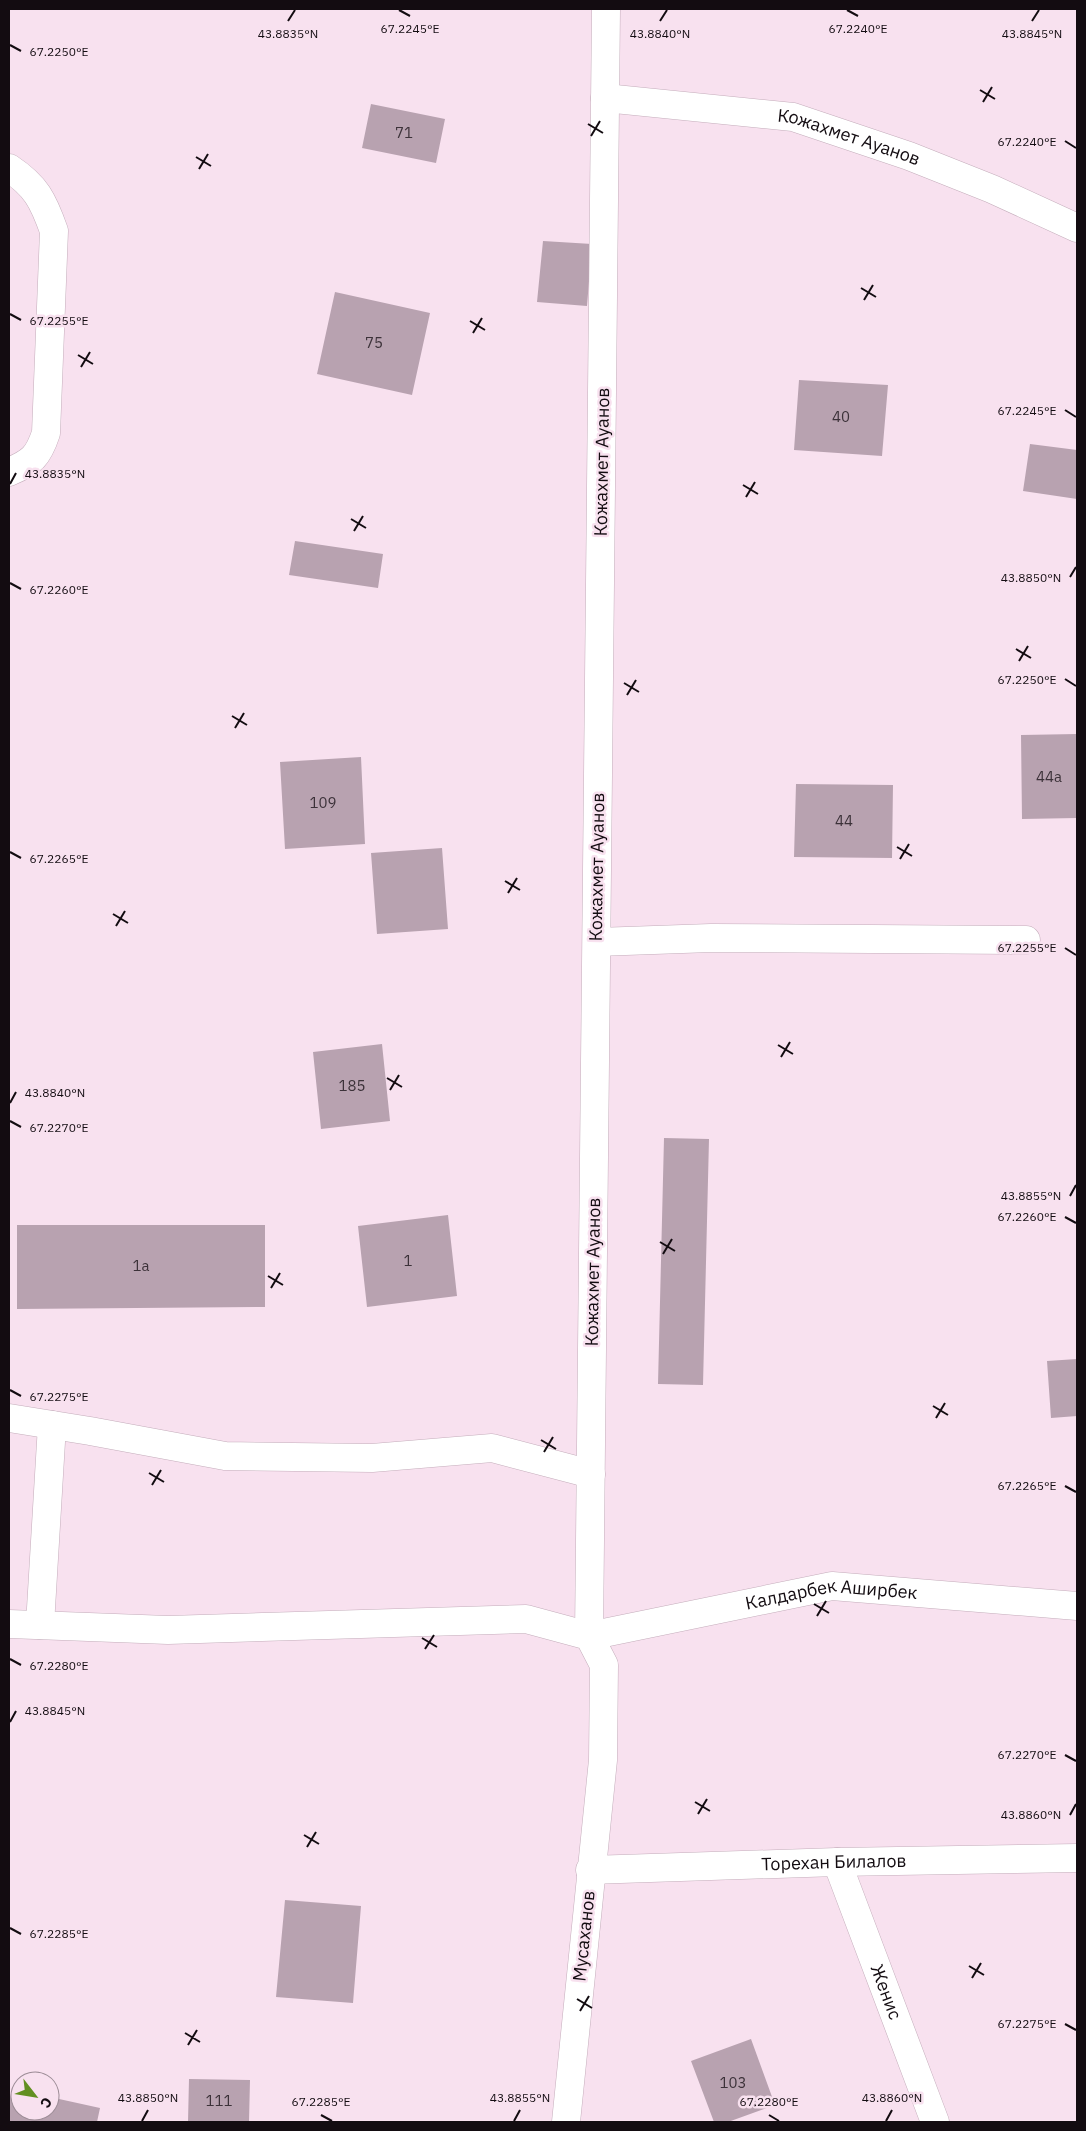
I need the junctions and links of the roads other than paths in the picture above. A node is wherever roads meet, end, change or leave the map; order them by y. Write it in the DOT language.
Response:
graph roads {
  1 [pos="606,9"];
  2 [pos="605,98"];
  3 [pos="9,168"];
  4 [pos="1077,228"];
  5 [pos="9,472"];
  6 [pos="1026,940"];
  7 [pos="596,942"];
  8 [pos="9,1418"];
  9 [pos="52,1425"];
  10 [pos="591,1474"];
  11 [pos="1077,1606"];
  12 [pos="9,1624"];
  13 [pos="40,1625"];
  14 [pos="589,1636"];
  15 [pos="1077,1858"];
  16 [pos="837,1862"];
  17 [pos="590,1870"];
  18 [pos="566,2122"];
  19 [pos="935,2122"];
  1 -- 2 [label="street, Кожахмет Ауанов"];
  2 -- 4 [label="street, Кожахмет Ауанов"];
  2 -- 7 [label="street, Кожахмет Ауанов"];
  3 -- 5 [label="street"];
  6 -- 7 [label="street"];
  7 -- 10 [label="street, Кожахмет Ауанов"];
  8 -- 9 [label="street"];
  9 -- 10 [label="street"];
  9 -- 13 [label="street"];
  10 -- 14 [label="street, Кожахмет Ауанов"];
  11 -- 14 [label="street, Калдарбек Аширбек"];
  12 -- 13 [label="street"];
  13 -- 14 [label="street"];
  14 -- 17 [label="street, Мусаханов"];
  15 -- 16 [label="street, Торехан Билалов"];
  16 -- 17 [label="street, Торехан Билалов"];
  16 -- 19 [label="street, Женис"];
  17 -- 18 [label="street, Мусаханов"];
}
